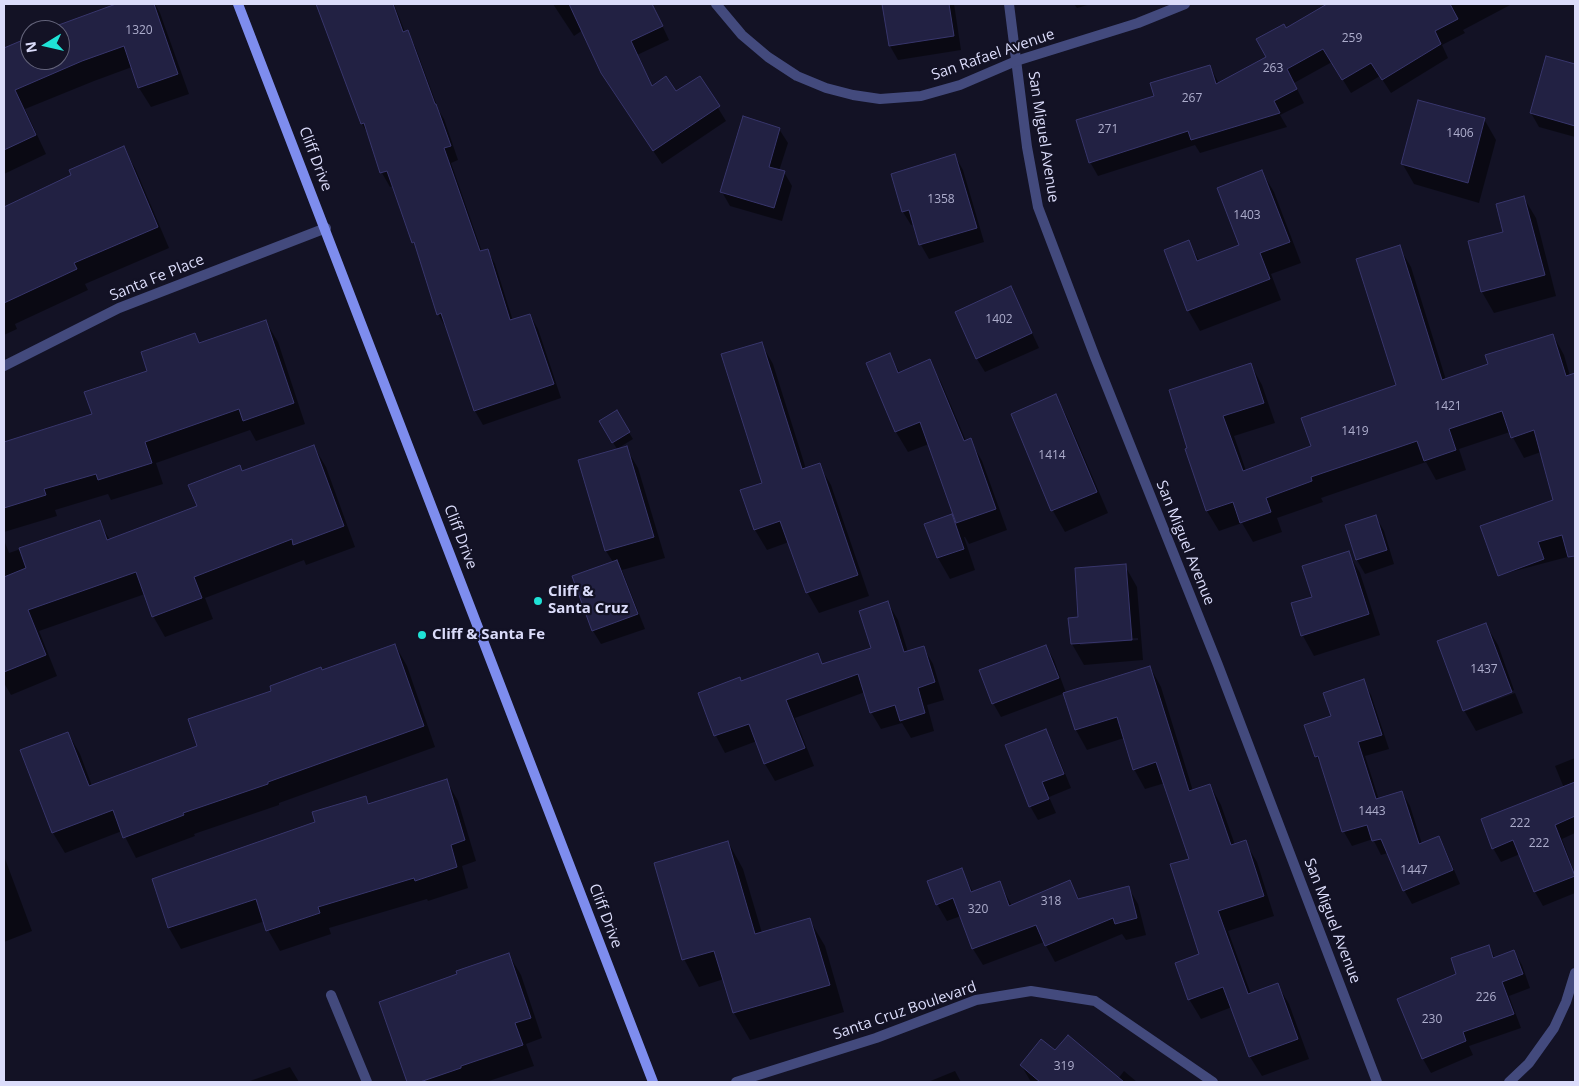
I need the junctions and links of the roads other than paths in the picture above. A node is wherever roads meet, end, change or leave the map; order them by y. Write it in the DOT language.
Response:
graph roads {
  1 [pos="238,4"];
  2 [pos="716,4"];
  3 [pos="1009,4"];
  4 [pos="1185,4"];
  5 [pos="1016,61"];
  6 [pos="326,228"];
  7 [pos="4,366"];
  8 [pos="1575,973"];
  9 [pos="331,995"];
  10 [pos="367,1082"];
  11 [pos="652,1082"];
  12 [pos="736,1082"];
  13 [pos="1213,1082"];
  14 [pos="1377,1082"];
  15 [pos="1509,1082"];
  1 -- 6 [label="main road, Cliff Drive"];
  2 -- 5 [label="street, San Rafael Avenue"];
  3 -- 5 [label="street, San Miguel Avenue"];
  4 -- 5 [label="street, San Rafael Avenue"];
  5 -- 14 [label="street, San Miguel Avenue"];
  6 -- 7 [label="street, Santa Fe Place"];
  6 -- 11 [label="main road, Cliff Drive"];
  8 -- 15 [label="street"];
  9 -- 10 [label="street"];
  12 -- 13 [label="street, Santa Cruz Boulevard"];
}
